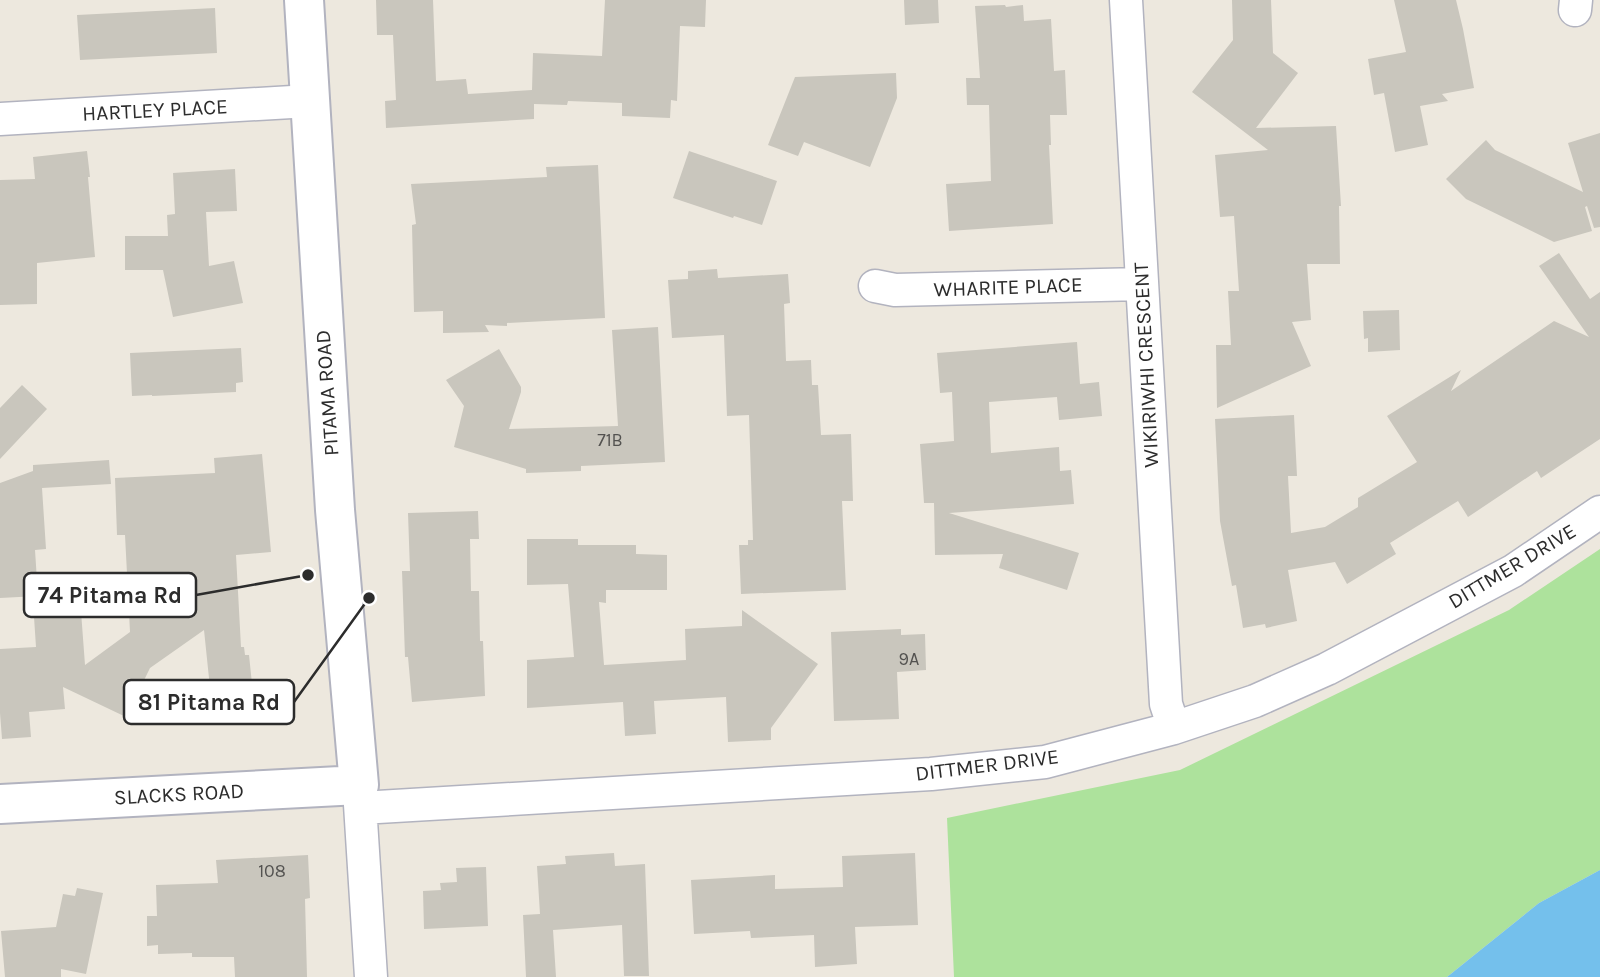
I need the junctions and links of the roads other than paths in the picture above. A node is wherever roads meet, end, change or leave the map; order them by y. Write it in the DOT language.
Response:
graph roads {
  1 [pos="304,0"];
  2 [pos="1126,0"];
  3 [pos="309,101"];
  4 [pos="0,119"];
  5 [pos="1142,284"];
  6 [pos="875,286"];
  7 [pos="1600,512"];
  8 [pos="1174,728"];
  9 [pos="360,796"];
  10 [pos="0,804"];
  11 [pos="371,977"];
  1 -- 3 [label="street, PITAMA ROAD"];
  2 -- 5 [label="street, WIKIRIWHI CRESCENT"];
  3 -- 4 [label="street, HARTLEY PLACE"];
  3 -- 9 [label="street, PITAMA ROAD"];
  5 -- 6 [label="street, WHARITE PLACE"];
  5 -- 8 [label="street, WIKIRIWHI CRESCENT"];
  7 -- 8 [label="street, DITTMER DRIVE"];
  8 -- 9 [label="street, DITTMER DRIVE"];
  9 -- 10 [label="street, SLACKS ROAD"];
  9 -- 11 [label="street"];
}
